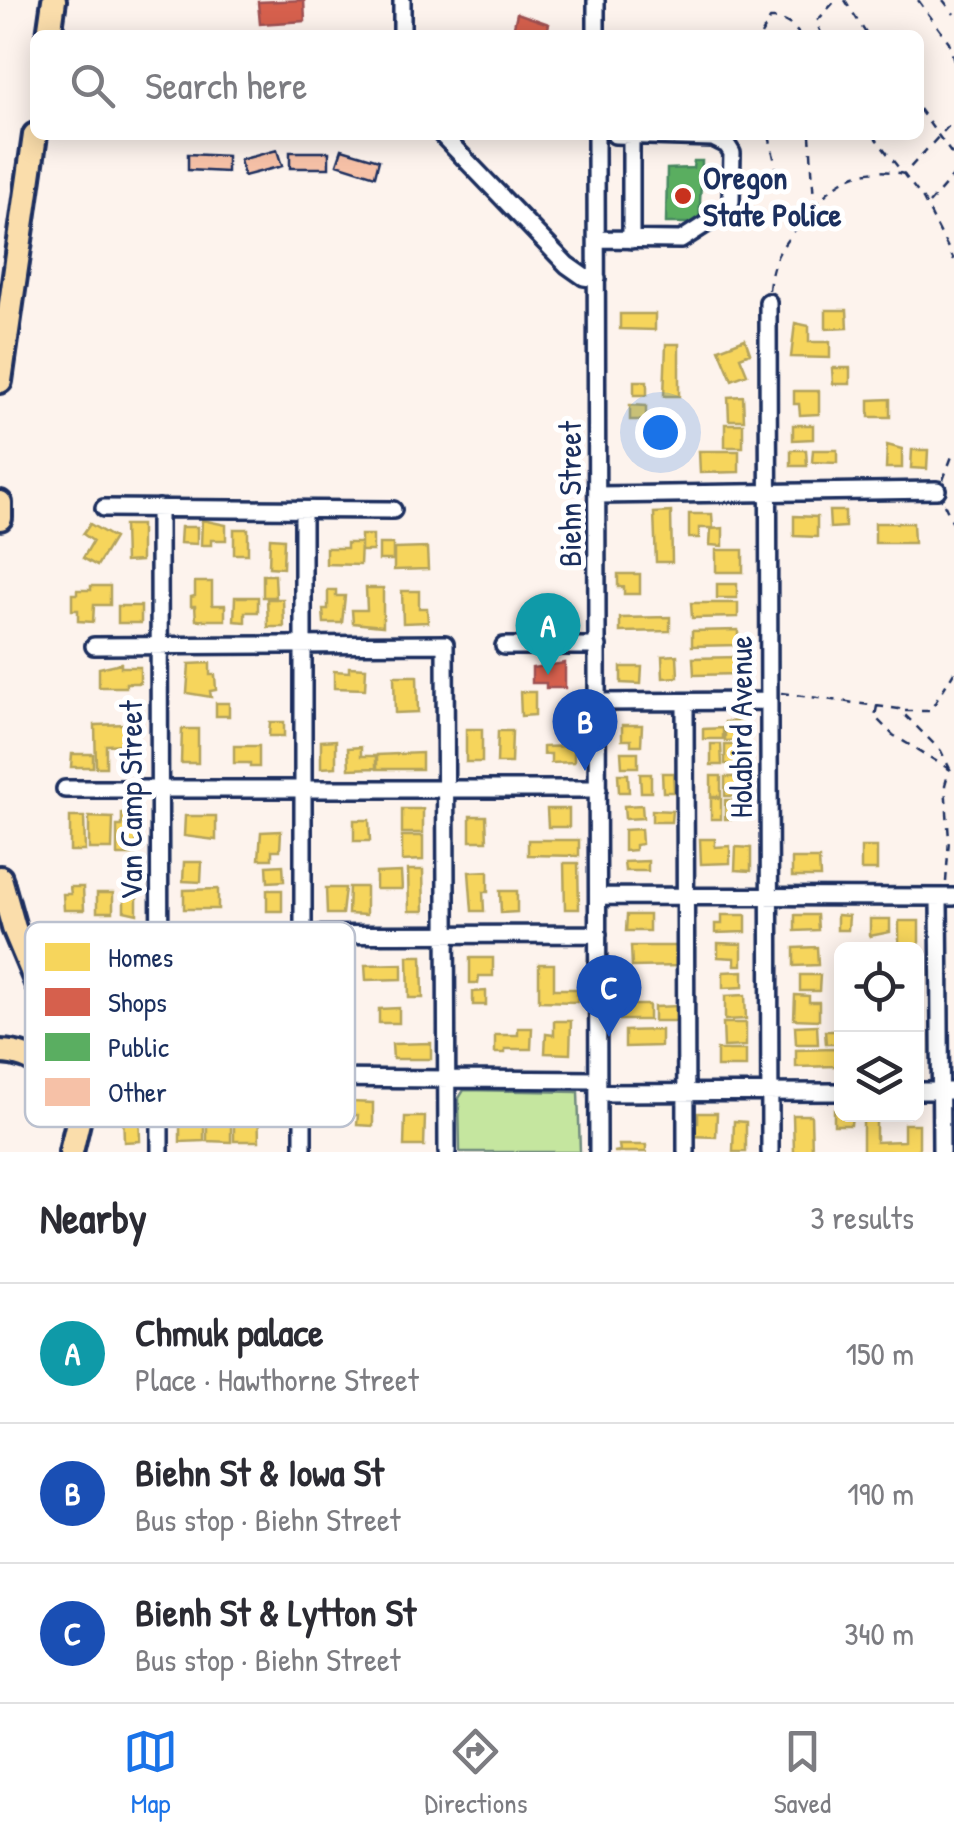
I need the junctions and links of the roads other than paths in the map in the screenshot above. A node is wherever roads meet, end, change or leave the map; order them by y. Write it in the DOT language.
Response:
graph roads {
  1 [pos="54,0"];
  2 [pos="402,0"];
  3 [pos="596,0"];
  4 [pos="50,30"];
  5 [pos="402,30"];
  6 [pos="596,30"];
  7 [pos="35,140"];
  8 [pos="447,140"];
  9 [pos="596,140"];
  10 [pos="624,140"];
  11 [pos="718,140"];
  12 [pos="597,181"];
  13 [pos="631,182"];
  14 [pos="597,240"];
  15 [pos="631,240"];
  16 [pos="596,279"];
  17 [pos="768,302"];
  18 [pos="0,381"];
  19 [pos="937,490"];
  20 [pos="770,493"];
  21 [pos="598,494"];
  22 [pos="0,504"];
  23 [pos="104,508"];
  24 [pos="159,508"];
  25 [pos="303,510"];
  26 [pos="393,510"];
  27 [pos="0,518"];
  28 [pos="302,644"];
  29 [pos="158,645"];
  30 [pos="94,646"];
  31 [pos="504,646"];
  32 [pos="598,646"];
  33 [pos="768,696"];
  34 [pos="598,702"];
  35 [pos="685,702"];
  36 [pos="445,788"];
  37 [pos="598,788"];
  38 [pos="66,789"];
  39 [pos="158,789"];
  40 [pos="303,790"];
  41 [pos="0,878"];
  42 [pos="598,896"];
  43 [pos="686,896"];
  44 [pos="946,897"];
  45 [pos="770,898"];
  46 [pos="158,922"];
  47 [pos="302,922"];
  48 [pos="355,934"];
  49 [pos="448,934"];
  50 [pos="598,934"];
  51 [pos="25,954"];
  52 [pos="0,1052"];
  53 [pos="25,1057"];
  54 [pos="355,1078"];
  55 [pos="447,1079"];
  56 [pos="598,1087"];
  57 [pos="947,1091"];
  58 [pos="687,1092"];
  59 [pos="770,1092"];
  60 [pos="834,1092"];
  61 [pos="160,1127"];
  62 [pos="160,1152"];
  63 [pos="447,1152"];
  64 [pos="598,1152"];
  65 [pos="686,1152"];
  66 [pos="770,1152"];
  67 [pos="941,1152"];
  1 -- 4 [label="highway"];
  2 -- 5 [label="street"];
  3 -- 6 [label="street"];
  7 -- 18 [label="highway"];
  8 -- 16 [label="street"];
  9 -- 12 [label="street, Biehn Street"];
  10 -- 13 [label="street"];
  11 -- 15 [label="street"];
  12 -- 13 [label="street"];
  12 -- 14 [label="street, Biehn Street"];
  13 -- 15 [label="street"];
  14 -- 15 [label="street"];
  14 -- 16 [label="street, Biehn Street"];
  16 -- 21 [label="street, Biehn Street"];
  17 -- 20 [label="street, Holabird Avenue"];
  19 -- 20 [label="street"];
  20 -- 21 [label="street"];
  20 -- 33 [label="street, Holabird Avenue"];
  21 -- 32 [label="street, Biehn Street"];
  22 -- 27 [label="highway"];
  23 -- 24 [label="street"];
  24 -- 25 [label="street"];
  24 -- 29 [label="street, Van Camp Street"];
  25 -- 26 [label="street"];
  25 -- 28 [label="street"];
  28 -- 29 [label="street"];
  28 -- 36 [label="street"];
  28 -- 40 [label="street"];
  29 -- 30 [label="street"];
  29 -- 39 [label="street, Van Camp Street"];
  31 -- 32 [label="street"];
  32 -- 34 [label="street, Biehn Street"];
  33 -- 35 [label="street"];
  33 -- 45 [label="street, Holabird Avenue"];
  34 -- 35 [label="street"];
  34 -- 37 [label="street, Biehn Street"];
  35 -- 43 [label="street"];
  36 -- 37 [label="street"];
  36 -- 40 [label="street"];
  36 -- 49 [label="street"];
  37 -- 42 [label="street, Biehn Street"];
  38 -- 39 [label="street"];
  39 -- 40 [label="street"];
  39 -- 46 [label="street, Van Camp Street"];
  40 -- 47 [label="street"];
  41 -- 51 [label="highway"];
  42 -- 43 [label="street"];
  42 -- 50 [label="street, Biehn Street"];
  43 -- 45 [label="street"];
  43 -- 58 [label="street"];
  44 -- 45 [label="street"];
  44 -- 57 [label="street"];
  45 -- 59 [label="street, Holabird Avenue"];
  48 -- 49 [label="street"];
  49 -- 50 [label="street"];
  49 -- 55 [label="street"];
  50 -- 56 [label="street, Biehn Street"];
  52 -- 53 [label="highway"];
  54 -- 55 [label="street"];
  55 -- 56 [label="street"];
  55 -- 63 [label="street"];
  56 -- 58 [label="street"];
  56 -- 64 [label="street, Biehn Street"];
  57 -- 67 [label="street"];
  58 -- 59 [label="street"];
  58 -- 65 [label="street"];
  59 -- 60 [label="street"];
  59 -- 66 [label="street, Holabird Avenue"];
  61 -- 62 [label="street, Van Camp Street"];
}
